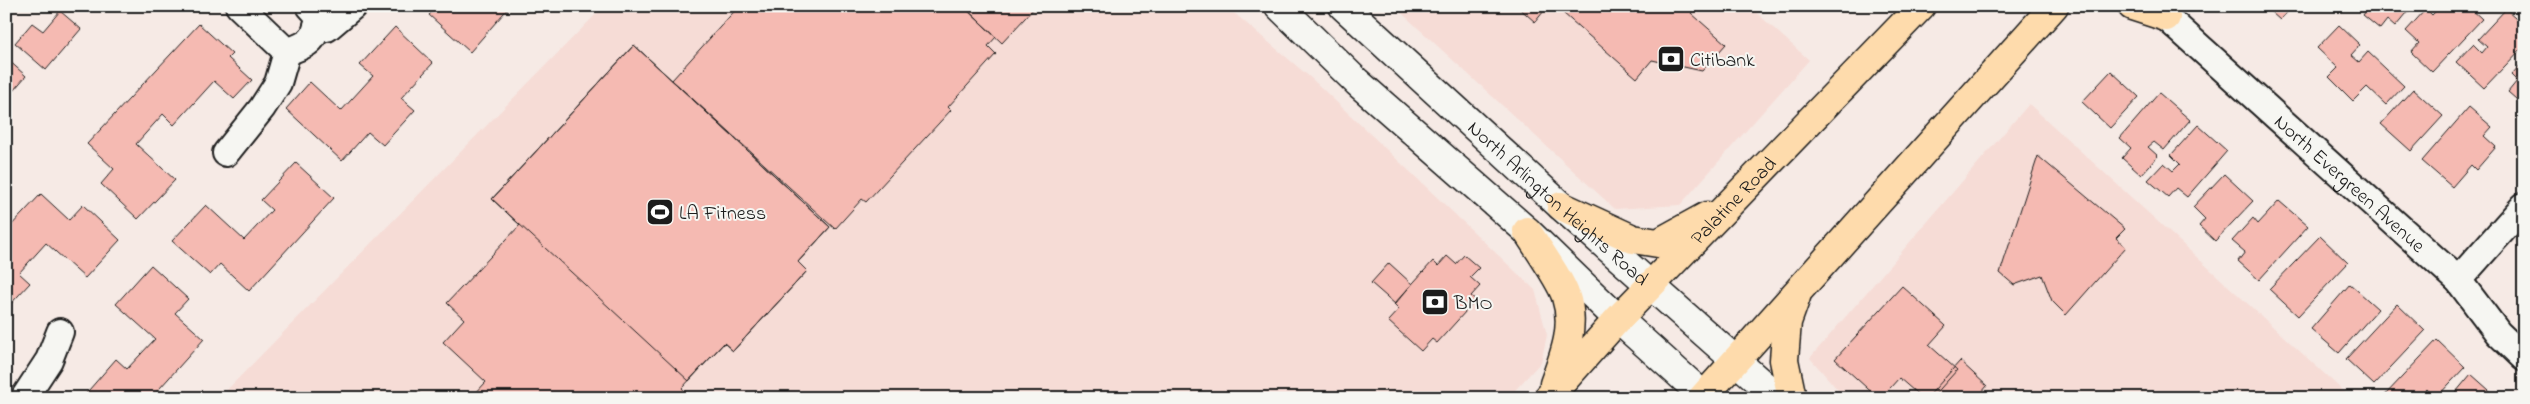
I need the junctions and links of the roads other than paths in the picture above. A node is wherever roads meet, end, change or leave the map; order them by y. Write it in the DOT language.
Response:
graph roads {
  1 [pos="239,6"];
  2 [pos="353,6"];
  3 [pos="1279,6"];
  4 [pos="1343,6"];
  5 [pos="1921,6"];
  6 [pos="2054,6"];
  7 [pos="2132,6"];
  8 [pos="2163,12"];
  9 [pos="314,16"];
  10 [pos="287,52"];
  11 [pos="226,153"];
  12 [pos="1733,202"];
  13 [pos="1561,206"];
  14 [pos="2524,206"];
  15 [pos="1527,231"];
  16 [pos="2458,280"];
  17 [pos="1651,286"];
  18 [pos="1798,292"];
  19 [pos="1618,319"];
  20 [pos="60,332"];
  21 [pos="2524,358"];
  22 [pos="1735,362"];
  23 [pos="1704,397"];
  24 [pos="24,398"];
  25 [pos="1549,398"];
  26 [pos="1778,398"];
  27 [pos="1792,398"];
  1 -- 10 [label="street"];
  2 -- 9 [label="street"];
  3 -- 15 [label="main road, North Arlington Heights Road"];
  4 -- 13 [label="main road, North Arlington Heights Road"];
  5 -- 12 [label="highway, Palatine Road"];
  6 -- 18 [label="highway"];
  7 -- 8 [label="highway"];
  8 -- 16 [label="street, North Evergreen Avenue"];
  9 -- 10 [label="street"];
  10 -- 11 [label="street"];
  12 -- 13 [label="highway"];
  12 -- 17 [label="highway, Palatine Road"];
  13 -- 17 [label="main road, North Arlington Heights Road"];
  14 -- 16 [label="street"];
  15 -- 19 [label="main road, North Arlington Heights Road"];
  15 -- 25 [label="highway"];
  16 -- 21 [label="street, North Evergreen Avenue"];
  17 -- 19 [label="highway, Palatine Road"];
  17 -- 22 [label="main road, North Arlington Heights Road"];
  18 -- 22 [label="highway"];
  18 -- 27 [label="highway"];
  19 -- 23 [label="main road, North Arlington Heights Road"];
  19 -- 25 [label="highway, Palatine Road"];
  20 -- 24 [label="street"];
  22 -- 23 [label="highway"];
  22 -- 26 [label="main road, North Arlington Heights Road"];
}
